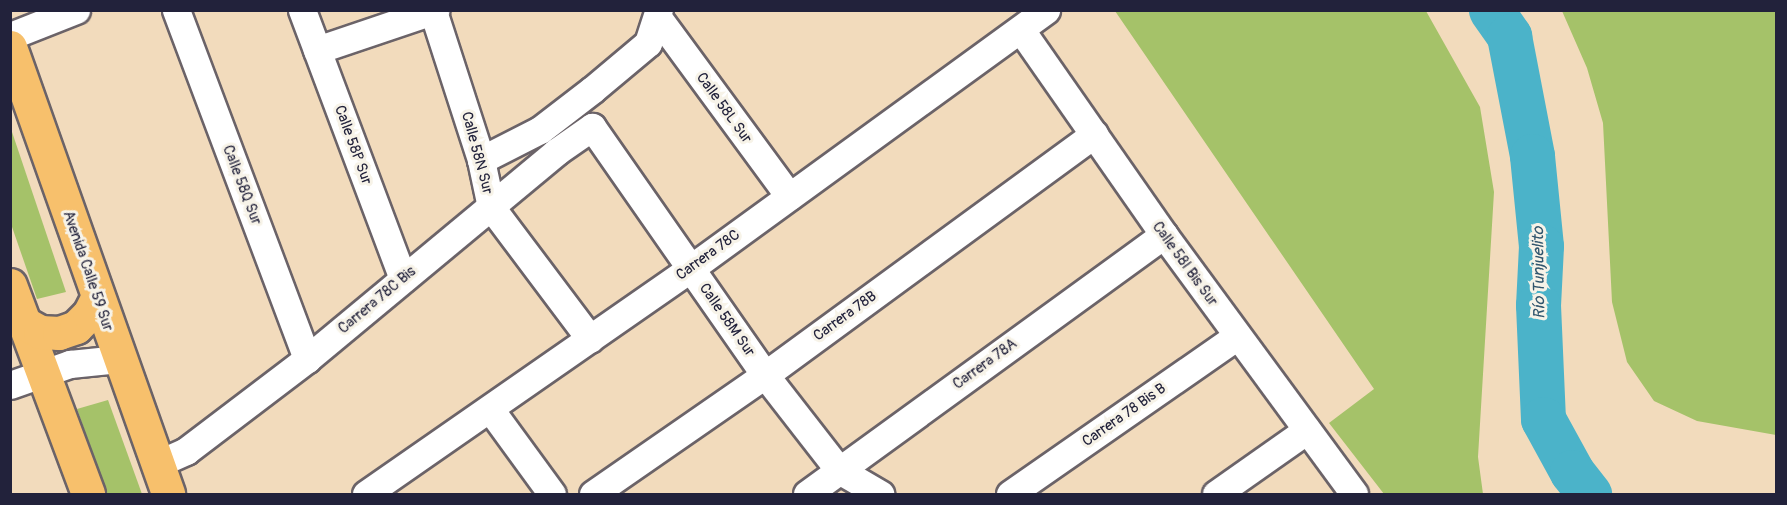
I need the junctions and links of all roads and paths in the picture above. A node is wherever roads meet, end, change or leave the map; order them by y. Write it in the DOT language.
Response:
graph roads {
  1 [pos="76,10"];
  2 [pos="176,10"];
  3 [pos="302,10"];
  4 [pos="1046,10"];
  5 [pos="434,11"];
  6 [pos="659,15"];
  7 [pos="1021,30"];
  8 [pos="10,36"];
  9 [pos="10,47"];
  10 [pos="317,50"];
  11 [pos="592,128"];
  12 [pos="540,130"];
  13 [pos="1094,134"];
  14 [pos="556,152"];
  15 [pos="481,160"];
  16 [pos="789,196"];
  17 [pos="491,207"];
  18 [pos="1164,235"];
  19 [pos="691,268"];
  20 [pos="403,279"];
  21 [pos="10,285"];
  22 [pos="97,298"];
  23 [pos="24,323"];
  24 [pos="1237,336"];
  25 [pos="590,339"];
  26 [pos="119,359"];
  27 [pos="307,359"];
  28 [pos="43,374"];
  29 [pos="765,375"];
  30 [pos="10,385"];
  31 [pos="490,409"];
  32 [pos="1307,430"];
  33 [pos="157,464"];
  34 [pos="840,470"];
  35 [pos="88,495"];
  36 [pos="168,495"];
  37 [pos="366,495"];
  38 [pos="552,495"];
  39 [pos="593,495"];
  40 [pos="807,495"];
  41 [pos="880,495"];
  42 [pos="1010,495"];
  43 [pos="1216,495"];
  44 [pos="1354,495"];
  1 -- 8 [label="street"];
  2 -- 27 [label="street, Calle 58Q Sur"];
  3 -- 10 [label="street, Calle 58P Sur"];
  4 -- 7 [label="street, Carrera 78C"];
  5 -- 10 [label="street"];
  5 -- 15 [label="street, Calle 58N Sur"];
  6 -- 12 [label="street"];
  6 -- 16 [label="street, Calle 58L Sur"];
  7 -- 13 [label="street, Calle 58I Bis Sur"];
  7 -- 16 [label="street, Carrera 78C"];
  9 -- 22 [label="main road, Avenida Calle 59 Sur"];
  10 -- 20 [label="street, Calle 58P Sur"];
  11 -- 14 [label="street, Carrera 78C Bis"];
  11 -- 19 [label="street, Calle 58M Sur"];
  12 -- 14 [label="street"];
  12 -- 15 [label="street"];
  13 -- 18 [label="street, Calle 58I Bis Sur"];
  13 -- 29 [label="street, Carrera 78B"];
  14 -- 17 [label="street, Carrera 78C Bis"];
  15 -- 17 [label="street, Calle 58N Sur"];
  16 -- 19 [label="street, Carrera 78C"];
  17 -- 20 [label="street, Carrera 78C Bis"];
  17 -- 25 [label="street, Calle 58N Sur"];
  18 -- 24 [label="street, Calle 58I Bis Sur"];
  18 -- 34 [label="street, Carrera 78A"];
  19 -- 25 [label="street, Carrera 78C"];
  19 -- 29 [label="street, Calle 58M Sur"];
  20 -- 27 [label="street, Carrera 78C Bis"];
  21 -- 23 [label="main road"];
  22 -- 23 [label="main road"];
  22 -- 26 [label="main road, Avenida Calle 59 Sur"];
  23 -- 28 [label="main road"];
  24 -- 32 [label="street, Calle 58I Bis Sur"];
  24 -- 42 [label="street, Carrera 78 Bis B"];
  25 -- 31 [label="street, Carrera 78C"];
  26 -- 28 [label="street"];
  26 -- 33 [label="main road, Avenida Calle 59 Sur"];
  27 -- 33 [label="street, Carrera 78C Bis"];
  28 -- 30 [label="street"];
  28 -- 35 [label="main road"];
  29 -- 34 [label="street, Calle 58M Sur"];
  29 -- 39 [label="street, Carrera 78B"];
  31 -- 37 [label="street, Carrera 78C"];
  31 -- 38 [label="street"];
  32 -- 43 [label="street"];
  32 -- 44 [label="street, Calle 58I Bis Sur"];
  33 -- 36 [label="main road, Avenida Calle 59 Sur"];
  34 -- 40 [label="street, Carrera 78A"];
  34 -- 41 [label="street, Calle 58M Sur"];
}
